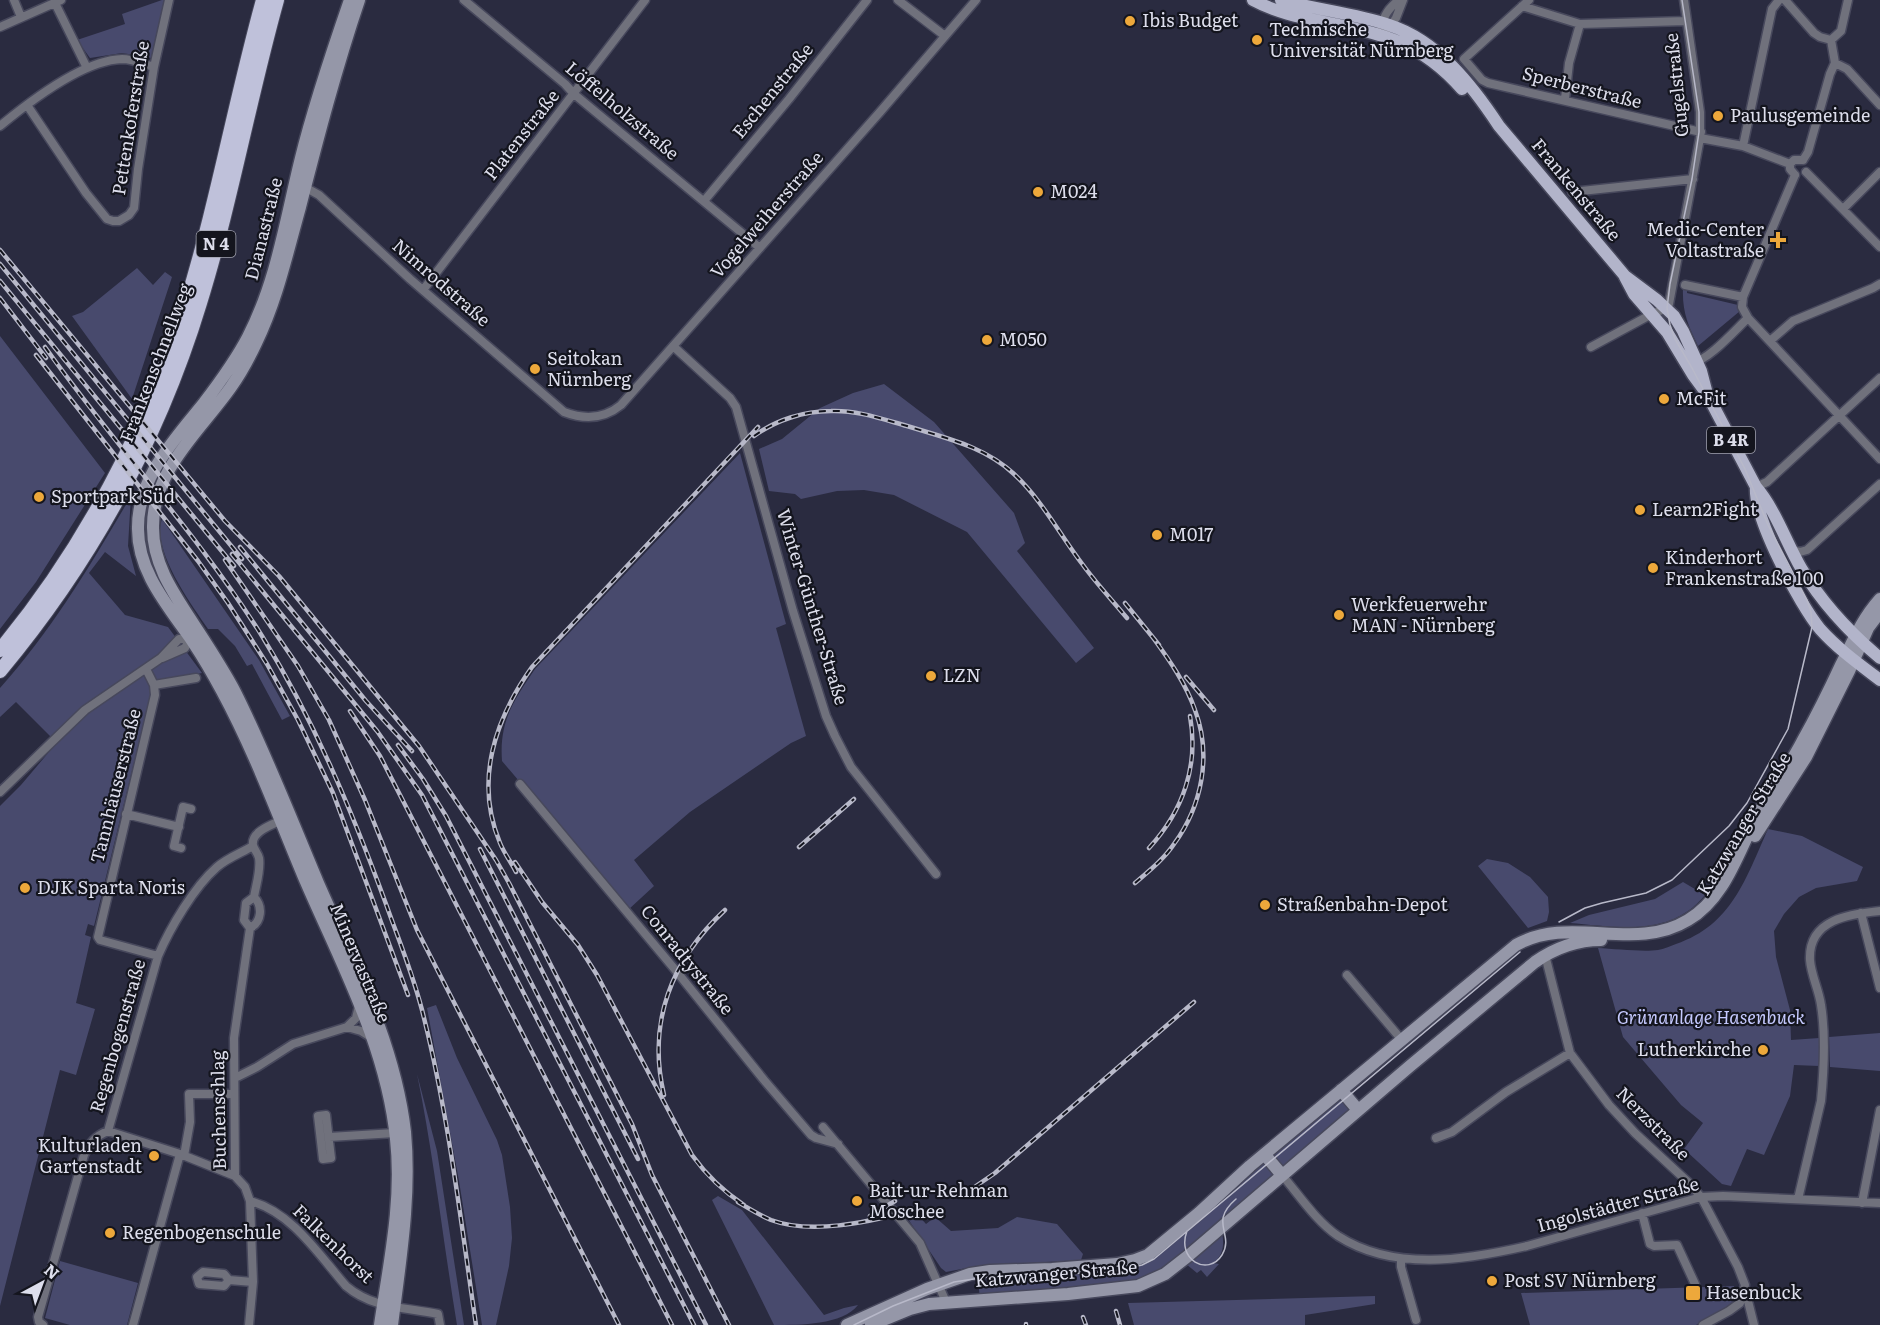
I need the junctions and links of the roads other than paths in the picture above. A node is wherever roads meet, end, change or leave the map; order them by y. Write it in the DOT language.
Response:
graph roads {
  1 [pos="14,0"];
  2 [pos="169,0"];
  3 [pos="263,0"];
  4 [pos="277,0"];
  5 [pos="350,0"];
  6 [pos="359,0"];
  7 [pos="464,0"];
  8 [pos="645,0"];
  9 [pos="867,0"];
  10 [pos="898,0"];
  11 [pos="976,0"];
  12 [pos="1253,0"];
  13 [pos="1281,0"];
  14 [pos="1401,0"];
  15 [pos="1684,0"];
  16 [pos="1779,0"];
  17 [pos="1785,0"];
  18 [pos="1848,0"];
  19 [pos="58,2"];
  20 [pos="1526,3"];
  21 [pos="21,17"];
  22 [pos="1686,21"];
  23 [pos="1580,24"];
  24 [pos="0,27"];
  25 [pos="1385,28"];
  26 [pos="945,36"];
  27 [pos="1831,40"];
  28 [pos="1835,63"];
  29 [pos="154,67"];
  30 [pos="87,68"];
  31 [pos="574,94"];
  32 [pos="1565,99"];
  33 [pos="27,105"];
  34 [pos="1880,105"];
  35 [pos="0,126"];
  36 [pos="1701,135"];
  37 [pos="1743,146"];
  38 [pos="1803,160"];
  39 [pos="1790,164"];
  40 [pos="1806,172"];
  41 [pos="1880,172"];
  42 [pos="1795,175"];
  43 [pos="1693,179"];
  44 [pos="300,184"];
  45 [pos="1572,192"];
  46 [pos="704,201"];
  47 [pos="1843,209"];
  48 [pos="1880,247"];
  49 [pos="760,248"];
  50 [pos="1625,276"];
  51 [pos="1880,284"];
  52 [pos="1685,285"];
  53 [pos="423,290"];
  54 [pos="1743,297"];
  55 [pos="1667,308"];
  56 [pos="1652,314"];
  57 [pos="1748,318"];
  58 [pos="1770,341"];
  59 [pos="673,346"];
  60 [pos="1592,347"];
  61 [pos="1692,363"];
  62 [pos="1880,378"];
  63 [pos="564,412"];
  64 [pos="1839,415"];
  65 [pos="207,419"];
  66 [pos="169,446"];
  67 [pos="1880,459"];
  68 [pos="1880,484"];
  69 [pos="1756,486"];
  70 [pos="1791,550"];
  71 [pos="1880,599"];
  72 [pos="1880,612"];
  73 [pos="195,635"];
  74 [pos="1858,639"];
  75 [pos="0,650"];
  76 [pos="1850,657"];
  77 [pos="1880,658"];
  78 [pos="146,669"];
  79 [pos="0,671"];
  80 [pos="196,678"];
  81 [pos="1880,680"];
  82 [pos="154,686"];
  83 [pos="520,784"];
  84 [pos="0,792"];
  85 [pos="191,809"];
  86 [pos="126,814"];
  87 [pos="280,821"];
  88 [pos="179,827"];
  89 [pos="253,846"];
  90 [pos="182,848"];
  91 [pos="936,874"];
  92 [pos="254,897"];
  93 [pos="1880,911"];
  94 [pos="1861,913"];
  95 [pos="250,928"];
  96 [pos="1579,932"];
  97 [pos="1528,939"];
  98 [pos="158,956"];
  99 [pos="1545,956"];
  100 [pos="1347,975"];
  101 [pos="1880,988"];
  102 [pos="360,1005"];
  103 [pos="347,1027"];
  104 [pos="372,1038"];
  105 [pos="1401,1040"];
  106 [pos="1570,1053"];
  107 [pos="235,1078"];
  108 [pos="1341,1090"];
  109 [pos="233,1094"];
  110 [pos="1358,1110"];
  111 [pos="1880,1110"];
  112 [pos="823,1127"];
  113 [pos="108,1131"];
  114 [pos="395,1133"];
  115 [pos="329,1137"];
  116 [pos="1436,1138"];
  117 [pos="838,1143"];
  118 [pos="182,1155"];
  119 [pos="1265,1155"];
  120 [pos="1282,1175"];
  121 [pos="235,1176"];
  122 [pos="1701,1197"];
  123 [pos="1798,1199"];
  124 [pos="250,1201"];
  125 [pos="1862,1203"];
  126 [pos="1880,1203"];
  127 [pos="1642,1214"];
  128 [pos="1401,1258"];
  129 [pos="229,1280"];
  130 [pos="253,1281"];
  131 [pos="939,1284"];
  132 [pos="1695,1284"];
  133 [pos="1743,1294"];
  134 [pos="946,1302"];
  135 [pos="388,1306"];
  136 [pos="1416,1320"];
  137 [pos="43,1325"];
  138 [pos="133,1325"];
  139 [pos="249,1325"];
  140 [pos="380,1325"];
  141 [pos="392,1325"];
  142 [pos="441,1325"];
  143 [pos="847,1325"];
  144 [pos="871,1325"];
  145 [pos="1703,1325"];
  146 [pos="1754,1325"];
  1 -- 21 [label="street"];
  2 -- 29 [label="street, Pettenkoferstraße"];
  3 -- 75 [label="highway, Frankenschnellweg / N 4"];
  4 -- 79 [label="highway, Frankenschnellweg / N 4"];
  5 -- 44 [label="main road, Dianastraße"];
  6 -- 44 [label="main road, Dianastraße"];
  7 -- 31 [label="street, Löffelholzstraße"];
  8 -- 31 [label="street, Platenstraße"];
  9 -- 46 [label="street, Eschenstraße"];
  10 -- 26 [label="street"];
  11 -- 26 [label="street, Vogelweiherstraße"];
  12 -- 25 [label="main road, B 4R"];
  13 -- 25 [label="main road, B 4R"];
  14 -- 25 [label="street"];
  15 -- 22 [label="street, Gugelstraße"];
  16 -- 37 [label="street"];
  17 -- 27 [label="street"];
  18 -- 27 [label="street"];
  19 -- 21 [label="street"];
  19 -- 30 [label="street"];
  20 -- 23 [label="street"];
  20 -- 32 [label="street, Sperberstraße"];
  21 -- 24 [label="street"];
  22 -- 23 [label="street"];
  22 -- 36 [label="street, Gugelstraße"];
  23 -- 32 [label="street"];
  25 -- 50 [label="main road, Frankenstraße / B 4R"];
  26 -- 49 [label="street, Vogelweiherstraße"];
  27 -- 28 [label="street"];
  28 -- 34 [label="street"];
  28 -- 38 [label="street"];
  29 -- 30 [label="street"];
  29 -- 33 [label="street, Pettenkoferstraße"];
  30 -- 33 [label="street"];
  31 -- 46 [label="street, Löffelholzstraße"];
  31 -- 53 [label="street, Platenstraße"];
  32 -- 36 [label="street, Sperberstraße"];
  33 -- 35 [label="street"];
  36 -- 37 [label="street, Sperberstraße"];
  36 -- 43 [label="street, Gugelstraße"];
  37 -- 39 [label="street, Sperberstraße"];
  38 -- 39 [label="street"];
  38 -- 40 [label="street"];
  39 -- 42 [label="street"];
  40 -- 42 [label="street"];
  40 -- 47 [label="street"];
  41 -- 47 [label="street"];
  42 -- 54 [label="street"];
  43 -- 45 [label="street"];
  43 -- 55 [label="street, Gugelstraße"];
  44 -- 53 [label="street, Nimrodstraße"];
  44 -- 65 [label="main road, Dianastraße"];
  44 -- 66 [label="main road, Dianastraße"];
  46 -- 49 [label="street, Löffelholzstraße"];
  47 -- 48 [label="street"];
  49 -- 59 [label="street, Vogelweiherstraße"];
  50 -- 55 [label="main road, Frankenstraße / B 4R"];
  50 -- 56 [label="main road, Frankenstraße / B 4R"];
  51 -- 58 [label="street"];
  52 -- 54 [label="street"];
  53 -- 63 [label="street, Nimrodstraße"];
  54 -- 57 [label="street"];
  55 -- 56 [label="street"];
  55 -- 61 [label="main road, Frankenstraße / B 4R"];
  56 -- 60 [label="street"];
  56 -- 61 [label="main road, Frankenstraße / B 4R"];
  57 -- 58 [label="street"];
  57 -- 61 [label="street"];
  58 -- 64 [label="street"];
  59 -- 63 [label="street, Vogelweiherstraße"];
  59 -- 91 [label="street, Winter-Günther-Straße"];
  61 -- 69 [label="main road, Frankenstraße / B 4R"];
  62 -- 64 [label="street"];
  64 -- 67 [label="street"];
  64 -- 69 [label="street"];
  65 -- 73 [label="main road, Minervastraße"];
  66 -- 73 [label="main road, Minervastraße"];
  68 -- 70 [label="street"];
  69 -- 70 [label="main road, Frankenstraße / B 4R"];
  69 -- 76 [label="main road, Frankenstraße / B 4R"];
  70 -- 74 [label="main road, Frankenstraße / B 4R"];
  71 -- 74 [label="main road"];
  72 -- 74 [label="main road"];
  73 -- 78 [label="street"];
  73 -- 87 [label="main road, Minervastraße"];
  73 -- 135 [label="main road, Minervastraße"];
  74 -- 76 [label="main road"];
  74 -- 77 [label="main road, Frankenstraße / B 4R"];
  76 -- 81 [label="main road, Frankenstraße / B 4R"];
  76 -- 96 [label="main road, Katzwanger Straße"];
  76 -- 99 [label="main road, Katzwanger Straße"];
  78 -- 82 [label="street"];
  78 -- 84 [label="street"];
  80 -- 82 [label="street"];
  82 -- 86 [label="street, Tannhäuserstraße"];
  83 -- 117 [label="street, Conradtystraße"];
  85 -- 88 [label="street"];
  86 -- 88 [label="street"];
  86 -- 98 [label="street, Tannhäuserstraße"];
  87 -- 89 [label="street, Regenbogenstraße"];
  87 -- 102 [label="main road, Minervastraße"];
  88 -- 90 [label="street"];
  89 -- 92 [label="street, Buchenschlag"];
  89 -- 98 [label="street, Regenbogenstraße"];
  92 -- 95 [label="street, Buchenschlag"];
  92 -- 95 [label="street, Buchenschlag"];
  93 -- 94 [label="street"];
  94 -- 101 [label="street"];
  94 -- 123 [label="street"];
  95 -- 107 [label="street, Buchenschlag"];
  96 -- 97 [label="main road, Katzwanger Straße"];
  96 -- 99 [label="main road, Katzwanger Straße"];
  97 -- 99 [label="main road"];
  97 -- 105 [label="main road, Katzwanger Straße"];
  98 -- 113 [label="street, Regenbogenstraße"];
  99 -- 106 [label="street, Nerzstraße"];
  99 -- 110 [label="main road, Katzwanger Straße"];
  100 -- 105 [label="street"];
  102 -- 103 [label="street"];
  102 -- 104 [label="main road, Minervastraße"];
  103 -- 104 [label="street"];
  103 -- 107 [label="street"];
  104 -- 114 [label="main road, Minervastraße"];
  105 -- 108 [label="main road, Katzwanger Straße"];
  106 -- 116 [label="street"];
  106 -- 122 [label="street, Nerzstraße"];
  107 -- 109 [label="street, Buchenschlag"];
  108 -- 110 [label="main road"];
  108 -- 119 [label="main road, Katzwanger Straße"];
  109 -- 118 [label="street"];
  109 -- 121 [label="street, Buchenschlag"];
  110 -- 120 [label="main road, Katzwanger Straße"];
  111 -- 125 [label="street"];
  112 -- 117 [label="street"];
  113 -- 118 [label="street"];
  113 -- 137 [label="street, Regenbogenstraße"];
  114 -- 115 [label="street"];
  114 -- 135 [label="main road, Minervastraße"];
  115 -- 115 [label="street"];
  117 -- 131 [label="street"];
  118 -- 121 [label="street"];
  118 -- 138 [label="street"];
  119 -- 120 [label="main road"];
  119 -- 131 [label="main road, Katzwanger Straße"];
  120 -- 128 [label="street, Ingolstädter Straße"];
  120 -- 134 [label="main road, Katzwanger Straße"];
  121 -- 124 [label="street, Buchenschlag"];
  122 -- 123 [label="street, Ingolstädter Straße"];
  122 -- 127 [label="street, Ingolstädter Straße"];
  122 -- 133 [label="street, Nerzstraße"];
  123 -- 125 [label="street, Ingolstädter Straße"];
  124 -- 130 [label="street, Buchenschlag"];
  124 -- 135 [label="street, Falkenhorst"];
  125 -- 126 [label="street, Ingolstädter Straße"];
  127 -- 128 [label="street, Ingolstädter Straße"];
  127 -- 132 [label="street"];
  128 -- 136 [label="street"];
  129 -- 130 [label="street"];
  130 -- 139 [label="street, Buchenschlag"];
  131 -- 134 [label="street"];
  131 -- 143 [label="main road, Katzwanger Straße"];
  133 -- 145 [label="street"];
  133 -- 146 [label="street, Nerzstraße"];
  134 -- 144 [label="main road, Katzwanger Straße"];
  135 -- 140 [label="main road, Minervastraße"];
  135 -- 141 [label="main road, Minervastraße"];
  135 -- 142 [label="street"];
}
